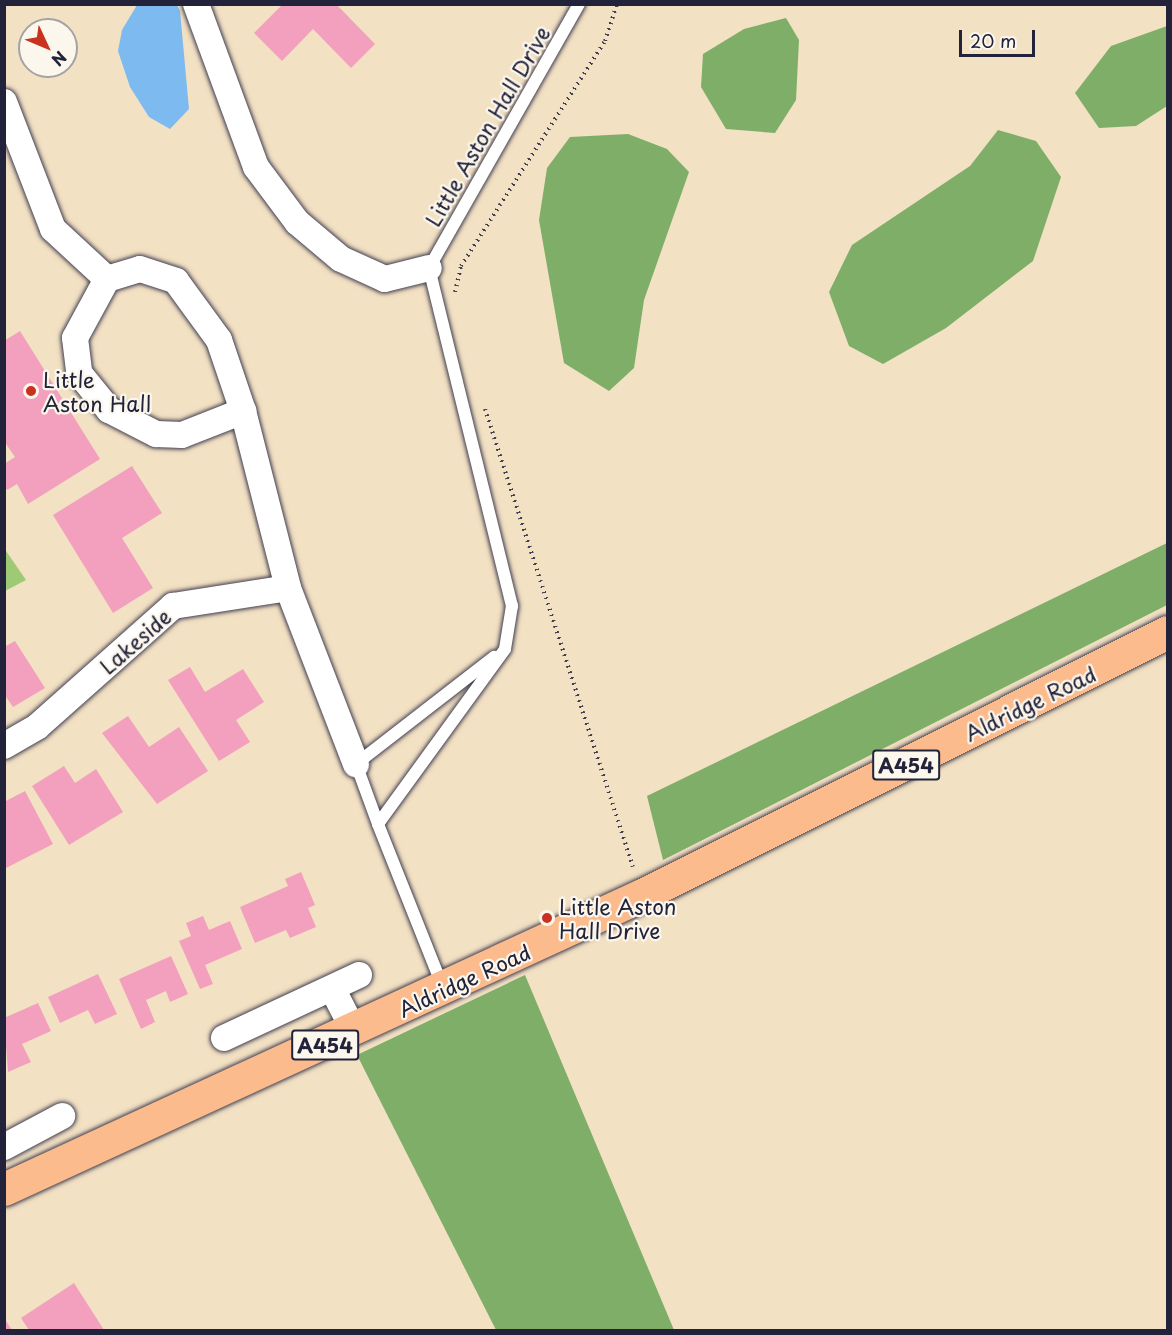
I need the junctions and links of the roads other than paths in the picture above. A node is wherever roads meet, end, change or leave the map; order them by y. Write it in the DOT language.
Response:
graph roads {
  1 [pos="195,4"];
  2 [pos="579,4"];
  3 [pos="4,102"];
  4 [pos="429,268"];
  5 [pos="107,279"];
  6 [pos="243,411"];
  7 [pos="288,588"];
  8 [pos="1167,632"];
  9 [pos="505,649"];
  10 [pos="4,746"];
  11 [pos="356,764"];
  12 [pos="378,824"];
  13 [pos="359,975"];
  14 [pos="333,990"];
  15 [pos="443,990"];
  16 [pos="354,1031"];
  17 [pos="224,1038"];
  18 [pos="62,1116"];
  19 [pos="4,1147"];
  20 [pos="7,1179"];
  1 -- 4 [label="street"];
  2 -- 4 [label="lane, Little Aston Hall Drive"];
  3 -- 5 [label="street"];
  4 -- 9 [label="lane"];
  5 -- 6 [label="street"];
  5 -- 6 [label="street"];
  6 -- 7 [label="street"];
  7 -- 10 [label="street, Lakeside"];
  7 -- 11 [label="street"];
  8 -- 15 [label="main road, Aldridge Road / A454"];
  9 -- 11 [label="lane"];
  9 -- 12 [label="lane"];
  11 -- 12 [label="lane"];
  12 -- 15 [label="lane"];
  13 -- 14 [label="street"];
  14 -- 16 [label="street"];
  14 -- 17 [label="street"];
  15 -- 16 [label="main road, Aldridge Road / A454"];
  16 -- 20 [label="main road, Aldridge Road / A454"];
  18 -- 19 [label="street"];
}
